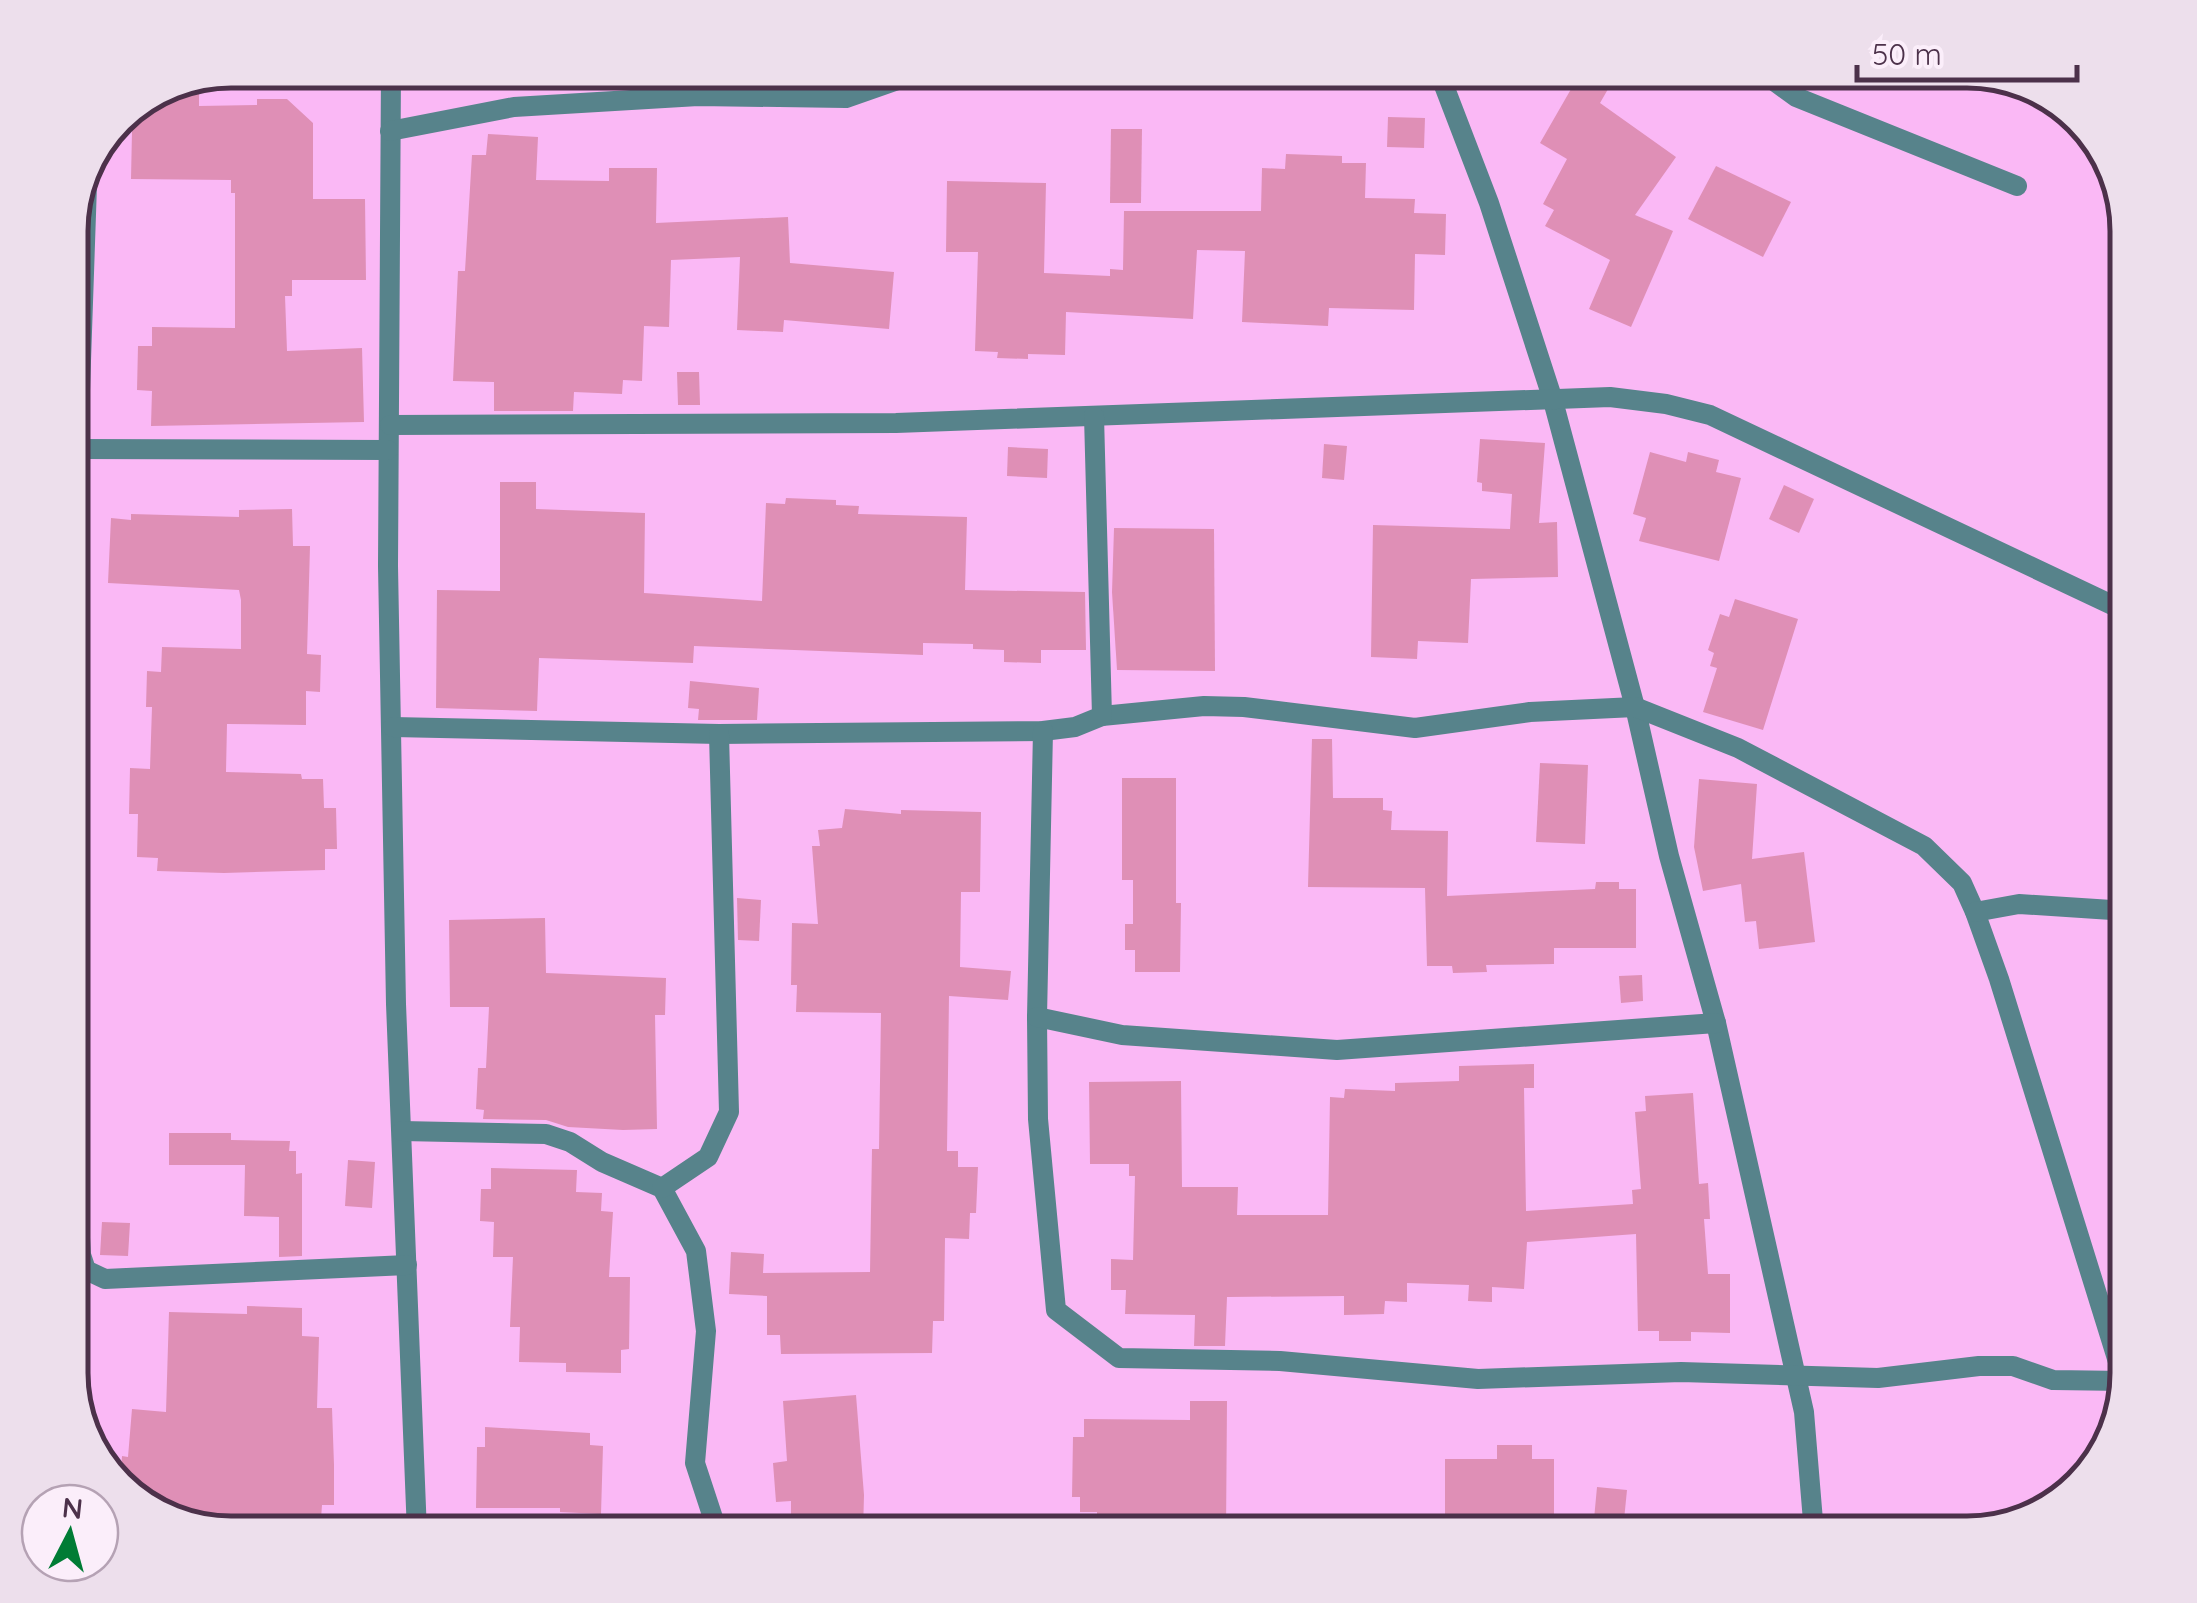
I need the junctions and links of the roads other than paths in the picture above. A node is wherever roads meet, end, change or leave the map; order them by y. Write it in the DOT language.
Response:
graph roads {
  1 [pos="391,88"];
  2 [pos="875,88"];
  3 [pos="1445,88"];
  4 [pos="1785,88"];
  5 [pos="390,132"];
  6 [pos="2017,186"];
  7 [pos="1552,397"];
  8 [pos="1094,416"];
  9 [pos="390,425"];
  10 [pos="88,448"];
  11 [pos="388,450"];
  12 [pos="2110,604"];
  13 [pos="1634,708"];
  14 [pos="1102,716"];
  15 [pos="393,727"];
  16 [pos="1043,731"];
  17 [pos="719,734"];
  18 [pos="2110,909"];
  19 [pos="1975,912"];
  20 [pos="1037,1017"];
  21 [pos="1716,1023"];
  22 [pos="402,1131"];
  23 [pos="662,1188"];
  24 [pos="406,1265"];
  25 [pos="88,1271"];
  26 [pos="2110,1336"];
  27 [pos="1794,1376"];
  28 [pos="2109,1381"];
  29 [pos="416,1516"];
  30 [pos="713,1516"];
  31 [pos="1813,1516"];
  1 -- 5 [label="street"];
  2 -- 5 [label="street"];
  3 -- 7 [label="street"];
  4 -- 6 [label="street"];
  5 -- 9 [label="street"];
  7 -- 8 [label="street"];
  7 -- 12 [label="street"];
  7 -- 13 [label="street"];
  8 -- 9 [label="street"];
  8 -- 14 [label="street"];
  9 -- 11 [label="street"];
  10 -- 11 [label="street"];
  11 -- 15 [label="street"];
  13 -- 14 [label="street"];
  13 -- 19 [label="street"];
  13 -- 21 [label="street"];
  14 -- 16 [label="street"];
  15 -- 17 [label="street"];
  15 -- 22 [label="street"];
  16 -- 17 [label="street"];
  16 -- 20 [label="street"];
  17 -- 23 [label="street"];
  18 -- 19 [label="street"];
  19 -- 26 [label="street"];
  20 -- 21 [label="street"];
  20 -- 27 [label="street"];
  21 -- 27 [label="street"];
  22 -- 23 [label="street"];
  22 -- 24 [label="street"];
  23 -- 30 [label="street"];
  24 -- 25 [label="street"];
  24 -- 29 [label="street"];
  27 -- 28 [label="street"];
  27 -- 31 [label="street"];
}
